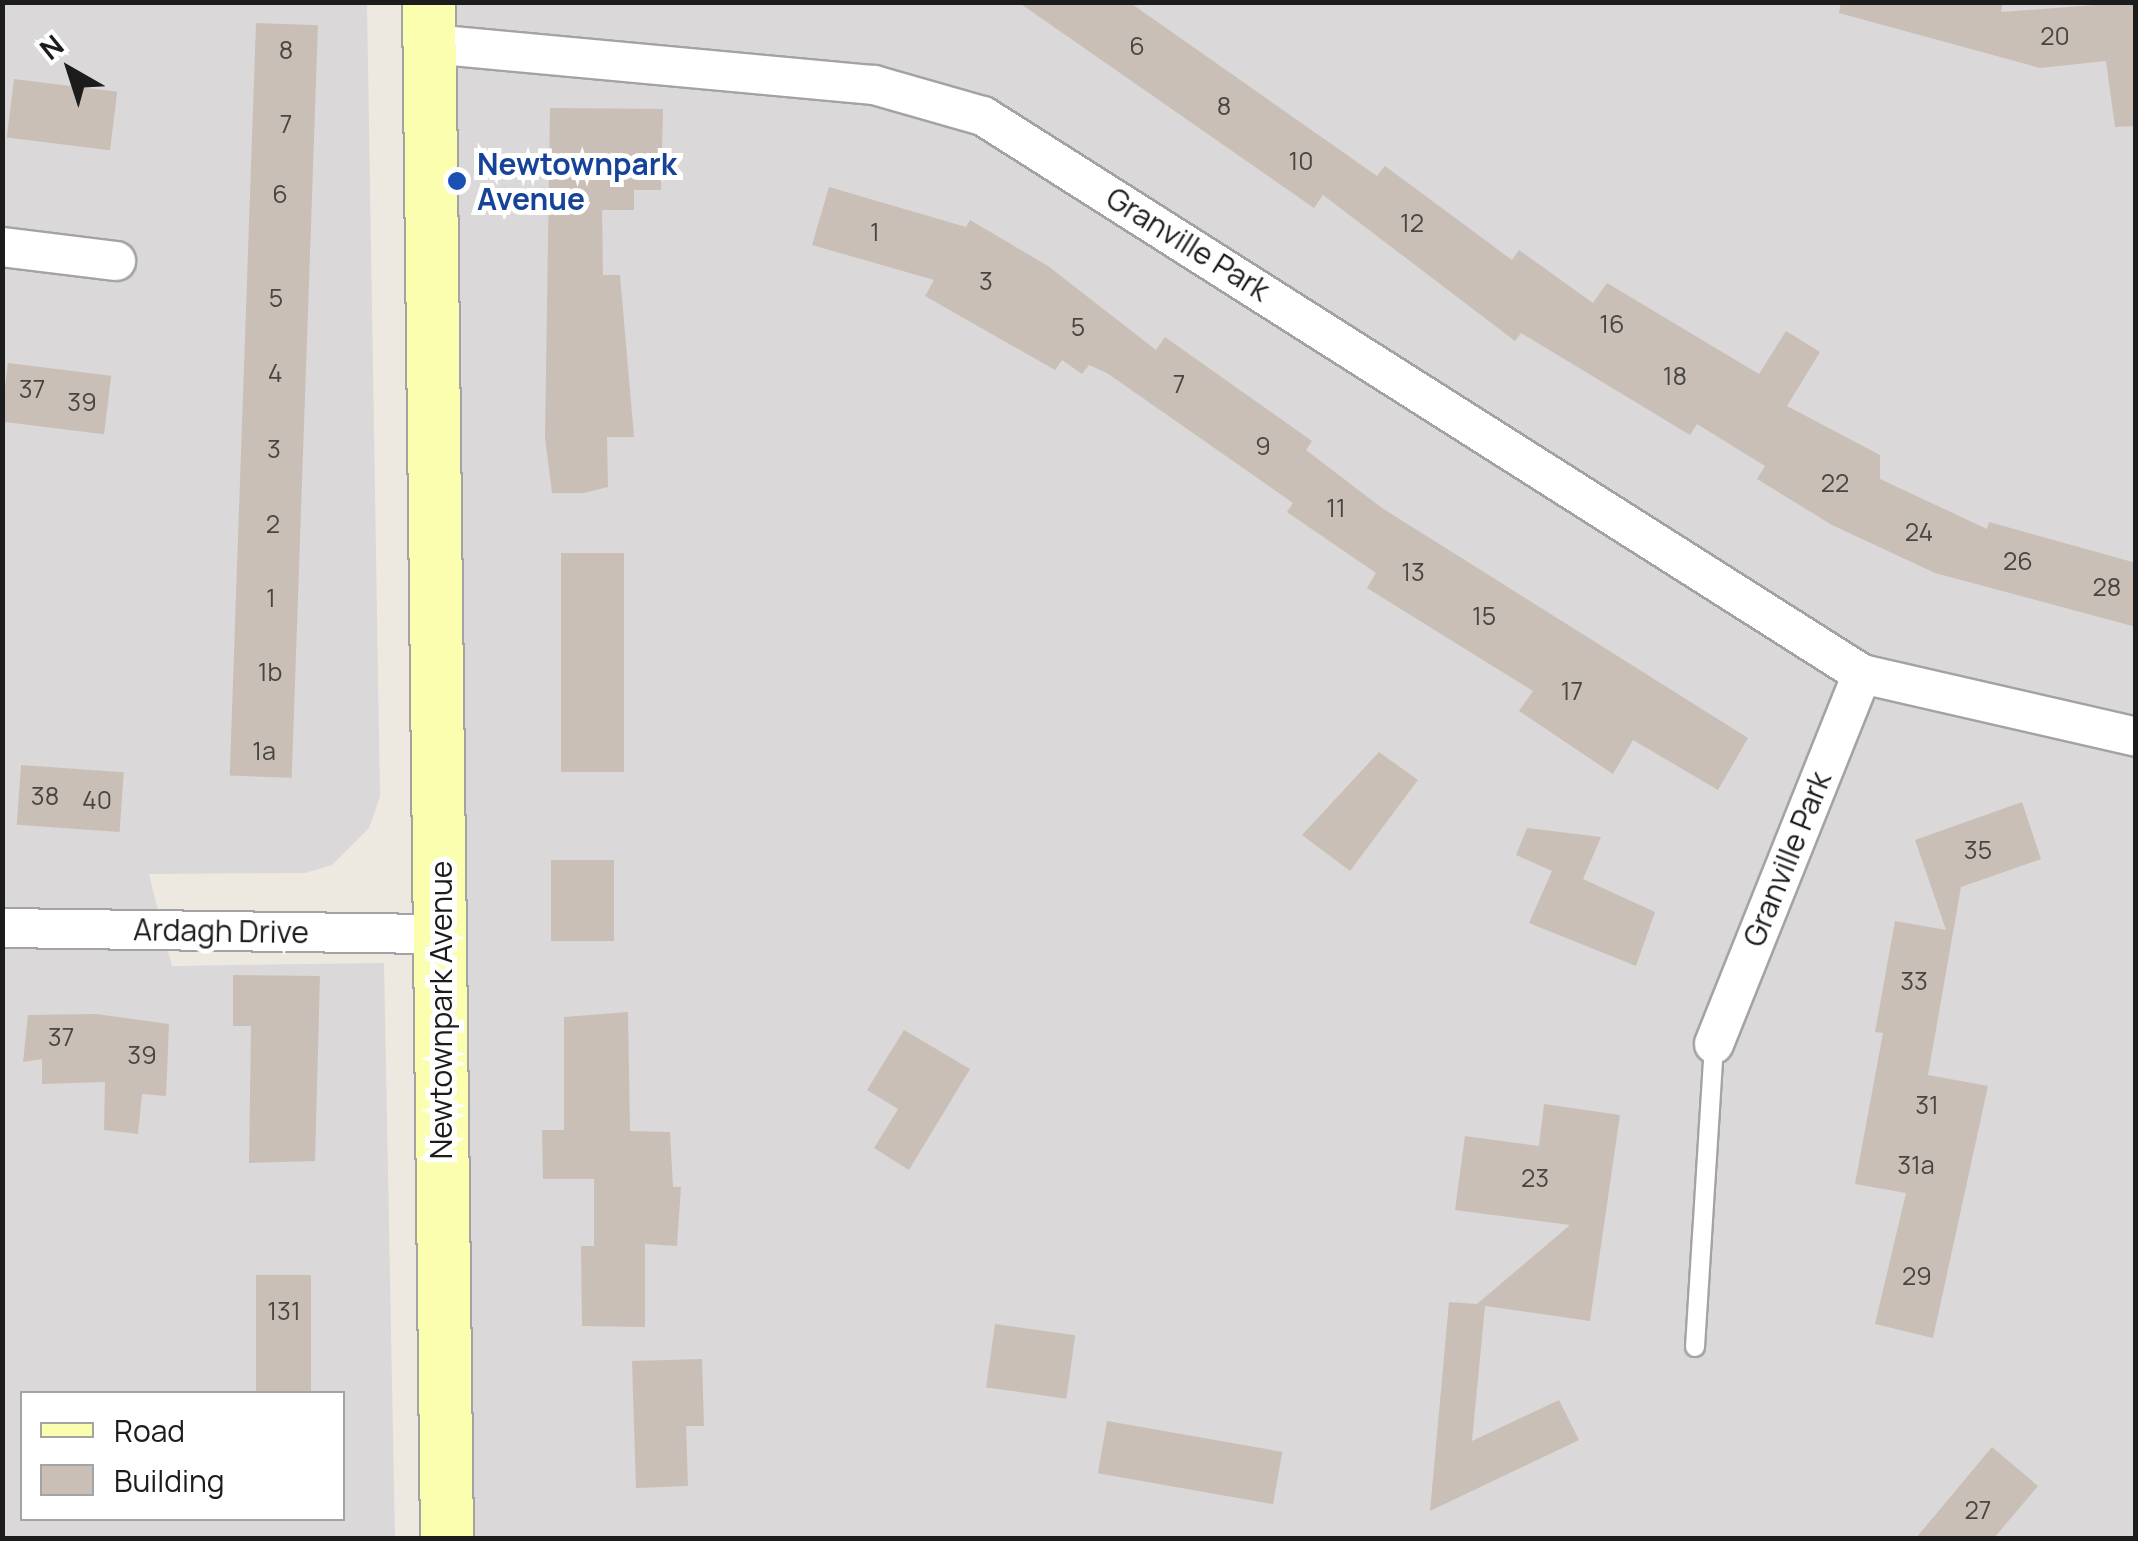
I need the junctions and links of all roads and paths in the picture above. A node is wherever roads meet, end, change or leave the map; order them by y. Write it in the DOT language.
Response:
graph roads {
  1 [pos="430,23"];
  2 [pos="2,247"];
  3 [pos="116,261"];
  4 [pos="1862,674"];
  5 [pos="2136,737"];
  6 [pos="2,928"];
  7 [pos="439,934"];
  8 [pos="1714,1044"];
  9 [pos="1695,1347"];
  10 [pos="448,1538"];
  1 -- 4 [label="street, Granville Park"];
  1 -- 7 [label="main road, Newtownpark Avenue"];
  2 -- 3 [label="street"];
  4 -- 5 [label="street, Granville Park"];
  4 -- 8 [label="street, Granville Park"];
  6 -- 7 [label="street, Ardagh Drive"];
  7 -- 10 [label="main road, Newtownpark Avenue"];
  8 -- 9 [label="lane"];
}
